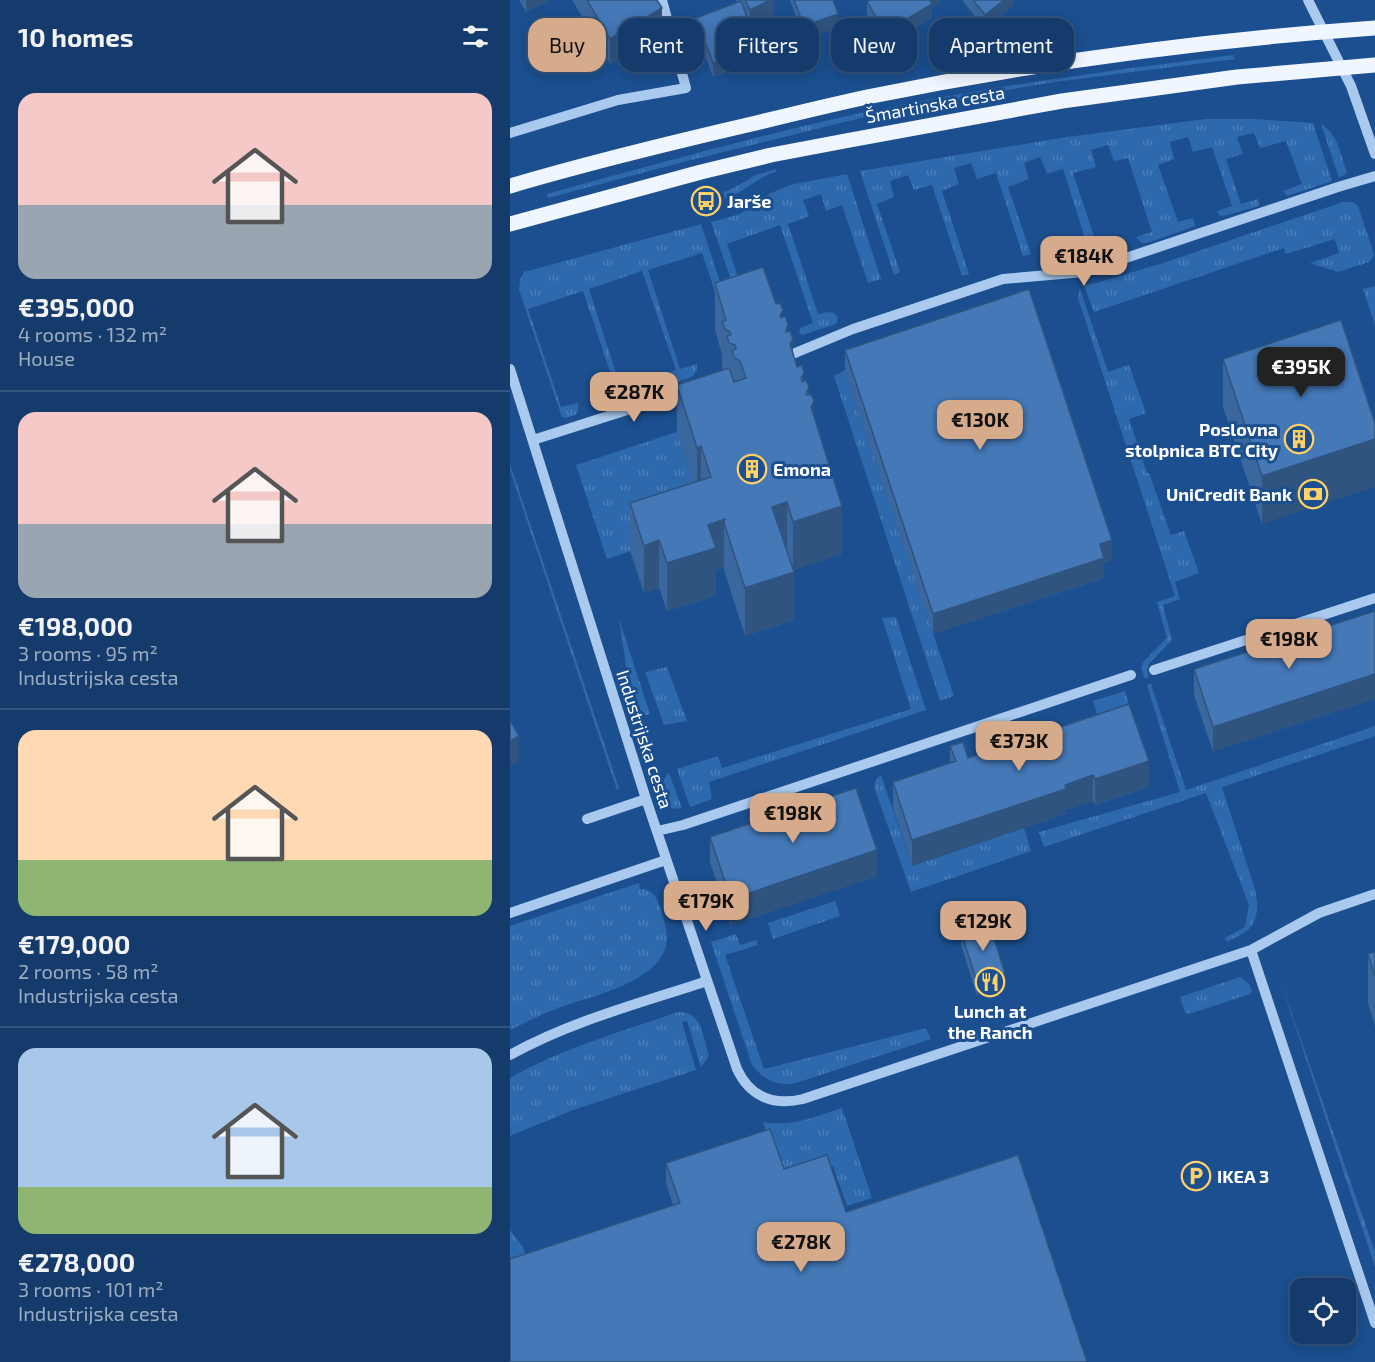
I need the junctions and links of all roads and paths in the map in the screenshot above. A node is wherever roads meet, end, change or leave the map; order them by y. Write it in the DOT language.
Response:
graph roads {
  1 [pos="662,0"];
  2 [pos="1308,0"];
  3 [pos="1375,28"];
  4 [pos="1324,32"];
  5 [pos="1375,65"];
  6 [pos="1342,67"];
  7 [pos="510,134"];
  8 [pos="1375,154"];
  9 [pos="1375,176"];
  10 [pos="510,186"];
  11 [pos="510,224"];
  12 [pos="783,358"];
  13 [pos="510,369"];
  14 [pos="705,385"];
  15 [pos="533,440"];
  16 [pos="1375,598"];
  17 [pos="1154,670"];
  18 [pos="1131,675"];
  19 [pos="646,799"];
  20 [pos="587,819"];
  21 [pos="657,831"];
  22 [pos="666,860"];
  23 [pos="1375,894"];
  24 [pos="510,913"];
  25 [pos="1251,950"];
  26 [pos="707,981"];
  27 [pos="510,1055"];
  28 [pos="1375,1323"];
  1 -- 7 [label="street"];
  2 -- 4 [label="street"];
  3 -- 4 [label="main road, Šmartinska cesta"];
  4 -- 6 [label="street"];
  4 -- 10 [label="main road, Šmartinska cesta"];
  5 -- 6 [label="main road, Šmartinska cesta"];
  6 -- 8 [label="street"];
  6 -- 11 [label="main road, Šmartinska cesta"];
  9 -- 12 [label="street"];
  13 -- 15 [label="street, Industrijska cesta"];
  14 -- 15 [label="street"];
  15 -- 19 [label="street, Industrijska cesta"];
  16 -- 17 [label="street"];
  18 -- 21 [label="street"];
  19 -- 20 [label="street"];
  19 -- 21 [label="street, Industrijska cesta"];
  21 -- 22 [label="street, Industrijska cesta"];
  22 -- 24 [label="street"];
  22 -- 26 [label="street, Industrijska cesta"];
  23 -- 25 [label="street"];
  25 -- 26 [label="street, Industrijska cesta"];
  25 -- 28 [label="street"];
  26 -- 27 [label="street"];
}
